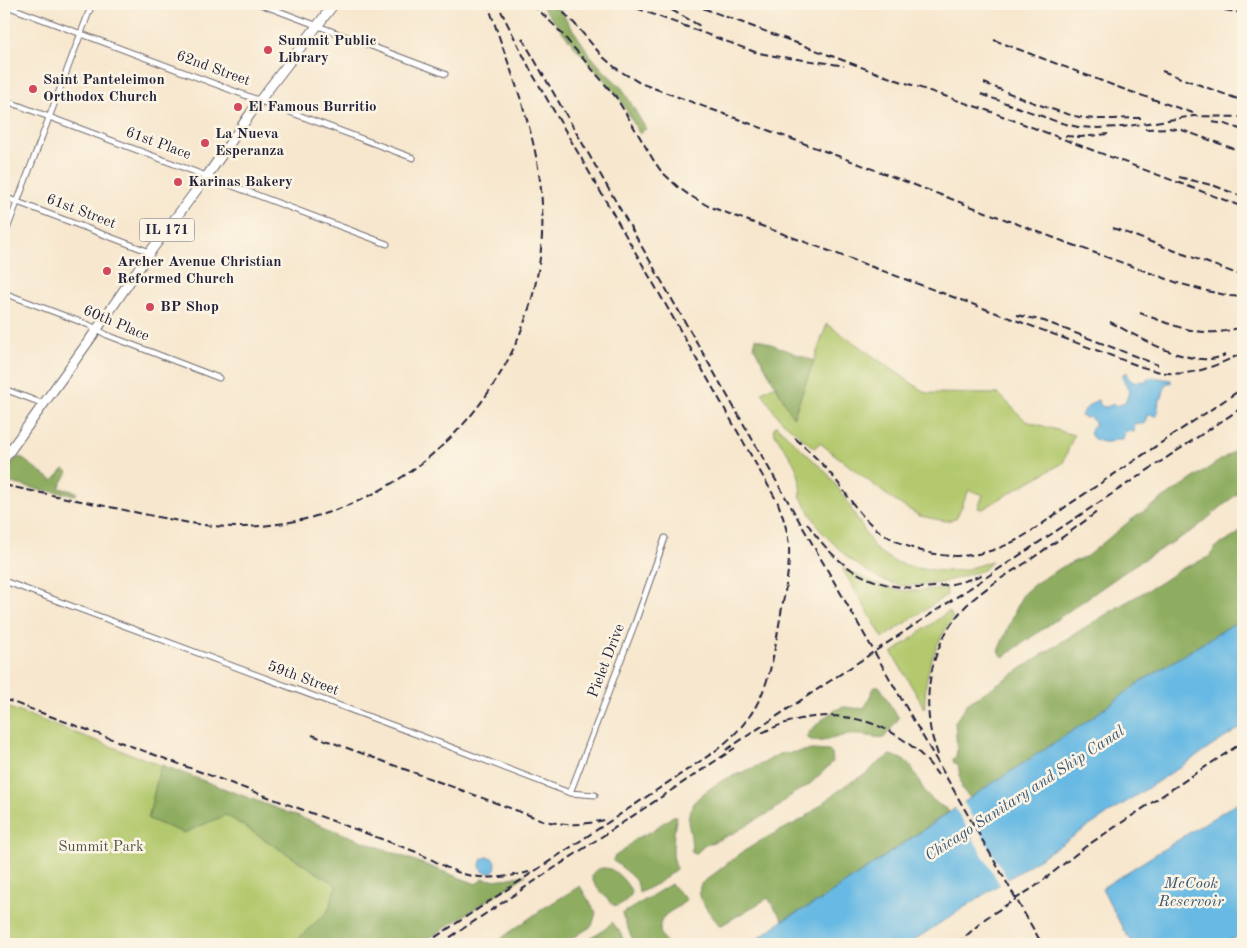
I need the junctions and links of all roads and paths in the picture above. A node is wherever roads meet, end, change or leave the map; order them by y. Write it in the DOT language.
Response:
graph roads {
  1 [pos="92,4"];
  2 [pos="260,4"];
  3 [pos="334,4"];
  4 [pos="4,5"];
  5 [pos="318,25"];
  6 [pos="80,33"];
  7 [pos="445,74"];
  8 [pos="4,100"];
  9 [pos="260,100"];
  10 [pos="49,117"];
  11 [pos="412,158"];
  12 [pos="207,176"];
  13 [pos="4,197"];
  14 [pos="17,202"];
  15 [pos="4,237"];
  16 [pos="387,244"];
  17 [pos="150,252"];
  18 [pos="4,293"];
  19 [pos="97,330"];
  20 [pos="219,378"];
  21 [pos="4,389"];
  22 [pos="44,404"];
  23 [pos="4,459"];
  24 [pos="665,538"];
  25 [pos="4,581"];
  26 [pos="570,793"];
  27 [pos="595,795"];
  1 -- 6 [label="street"];
  2 -- 5 [label="street"];
  3 -- 5 [label="main road, IL 171"];
  4 -- 6 [label="street, 62nd Street"];
  5 -- 7 [label="street"];
  5 -- 9 [label="main road, IL 171"];
  6 -- 9 [label="street, 62nd Street"];
  6 -- 10 [label="street"];
  8 -- 10 [label="street, 61st Place"];
  9 -- 11 [label="street, 62nd Street"];
  9 -- 12 [label="main road, IL 171"];
  10 -- 12 [label="street, 61st Place"];
  10 -- 14 [label="street"];
  12 -- 16 [label="street, 61st Place"];
  12 -- 17 [label="main road, IL 171"];
  13 -- 14 [label="street, 61st Street"];
  14 -- 15 [label="street"];
  14 -- 17 [label="street, 61st Street"];
  17 -- 19 [label="main road, IL 171"];
  18 -- 19 [label="street, 60th Place"];
  19 -- 20 [label="street, 60th Place"];
  19 -- 22 [label="main road, IL 171"];
  21 -- 22 [label="street"];
  22 -- 23 [label="main road, IL 171"];
  24 -- 26 [label="street, Pielet Drive"];
  25 -- 26 [label="street, 59th Street"];
  26 -- 27 [label="street, 59th Street"];
}
